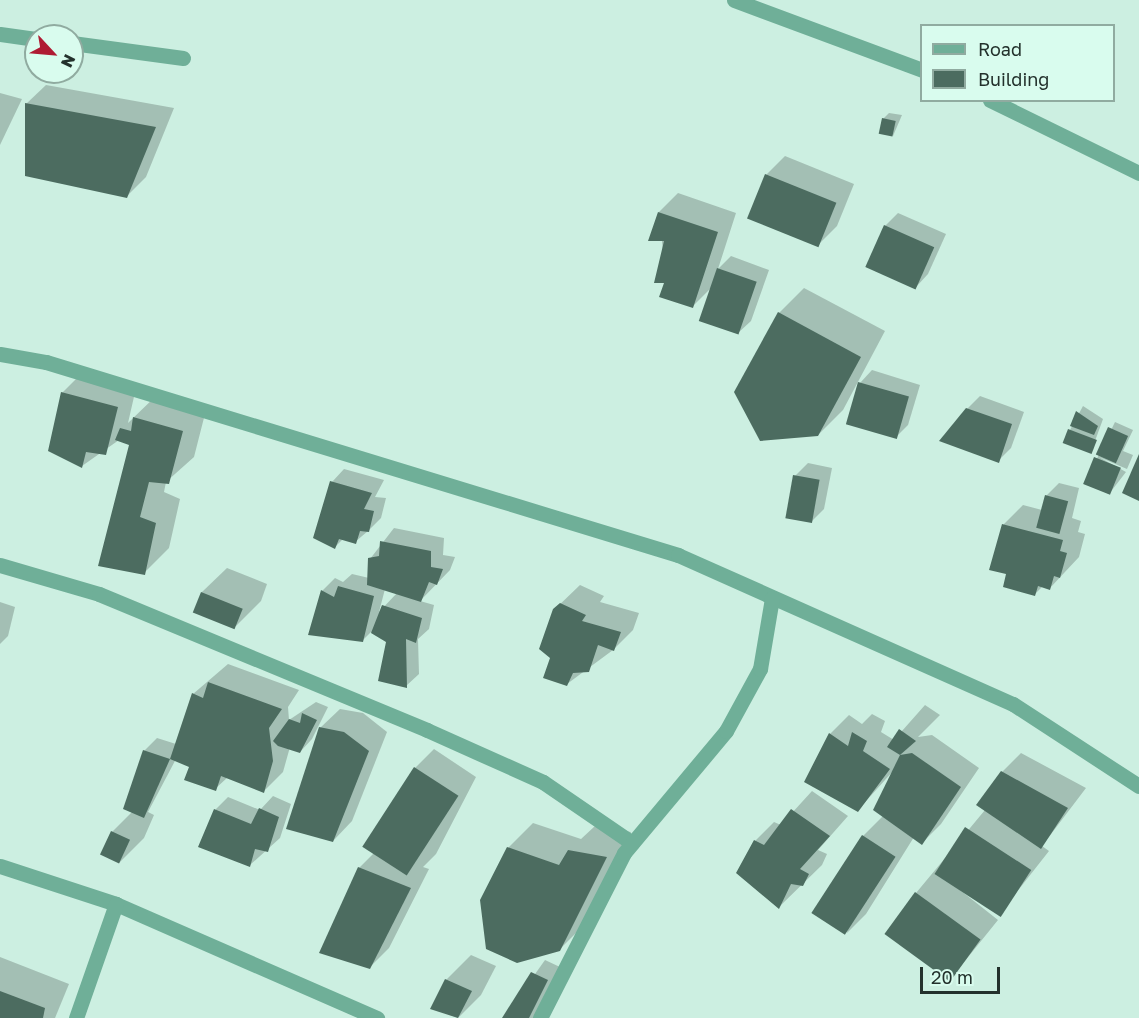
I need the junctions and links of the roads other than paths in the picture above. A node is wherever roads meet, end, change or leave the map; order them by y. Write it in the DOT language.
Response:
graph roads {
  1 [pos="734,0"];
  2 [pos="0,34"];
  3 [pos="24,37"];
  4 [pos="84,45"];
  5 [pos="183,58"];
  6 [pos="920,70"];
  7 [pos="994,102"];
  8 [pos="1139,173"];
  9 [pos="0,354"];
  10 [pos="0,566"];
  11 [pos="772,598"];
  12 [pos="1139,786"];
  13 [pos="632,843"];
  14 [pos="0,867"];
  15 [pos="116,904"];
  16 [pos="76,1018"];
  17 [pos="377,1018"];
  18 [pos="540,1018"];
  1 -- 6 [label="street"];
  2 -- 3 [label="street"];
  4 -- 5 [label="street"];
  7 -- 8 [label="street"];
  9 -- 11 [label="street"];
  10 -- 13 [label="street"];
  11 -- 12 [label="street"];
  11 -- 13 [label="street"];
  13 -- 18 [label="street"];
  14 -- 15 [label="street"];
  15 -- 16 [label="street"];
  15 -- 17 [label="street"];
}
